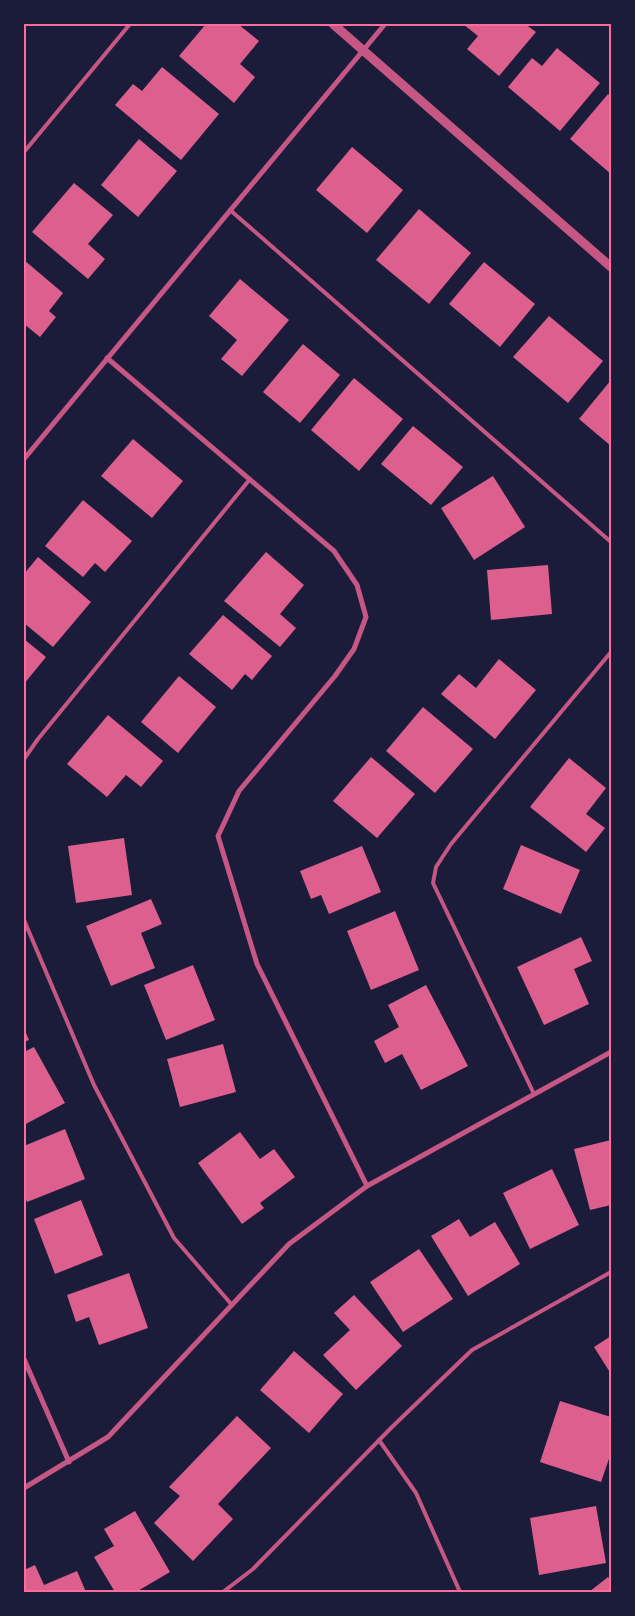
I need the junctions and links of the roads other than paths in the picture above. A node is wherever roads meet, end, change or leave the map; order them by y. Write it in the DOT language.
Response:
graph roads {
  1 [pos="130,24"];
  2 [pos="333,24"];
  3 [pos="385,24"];
  4 [pos="364,50"];
  5 [pos="24,152"];
  6 [pos="230,210"];
  7 [pos="611,267"];
  8 [pos="107,358"];
  9 [pos="24,459"];
  10 [pos="250,479"];
  11 [pos="611,542"];
  12 [pos="611,652"];
  13 [pos="24,759"];
  14 [pos="24,920"];
  15 [pos="611,1052"];
  16 [pos="534,1094"];
  17 [pos="367,1186"];
  18 [pos="611,1272"];
  19 [pos="232,1305"];
  20 [pos="24,1358"];
  21 [pos="379,1440"];
  22 [pos="69,1462"];
  23 [pos="24,1488"];
  24 [pos="223,1592"];
  25 [pos="460,1592"];
  1 -- 5 [label="lane"];
  2 -- 4 [label="street"];
  3 -- 4 [label="street"];
  4 -- 6 [label="street"];
  4 -- 7 [label="street"];
  6 -- 8 [label="street"];
  6 -- 11 [label="lane"];
  8 -- 9 [label="street"];
  8 -- 10 [label="street"];
  10 -- 13 [label="lane"];
  10 -- 17 [label="street"];
  12 -- 16 [label="lane"];
  14 -- 19 [label="lane"];
  15 -- 16 [label="street"];
  16 -- 17 [label="street"];
  17 -- 19 [label="street"];
  18 -- 21 [label="lane"];
  19 -- 22 [label="street"];
  20 -- 22 [label="street"];
  21 -- 24 [label="lane"];
  21 -- 25 [label="lane"];
  22 -- 23 [label="street"];
}
